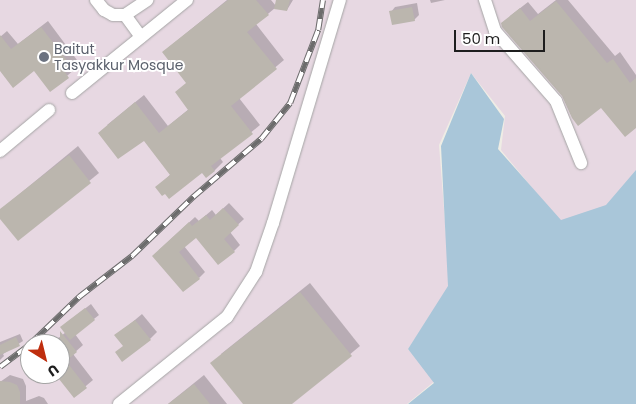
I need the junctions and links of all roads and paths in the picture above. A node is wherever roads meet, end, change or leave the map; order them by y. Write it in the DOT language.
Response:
graph roads {
  1 [pos="96,0"];
  2 [pos="147,0"];
  3 [pos="187,0"];
  4 [pos="340,0"];
  5 [pos="485,0"];
  6 [pos="125,15"];
  7 [pos="141,37"];
  8 [pos="72,92"];
  9 [pos="49,110"];
  10 [pos="0,152"];
  11 [pos="581,163"];
  12 [pos="119,404"];
  1 -- 6 [label="lane"];
  2 -- 6 [label="lane"];
  3 -- 7 [label="lane"];
  4 -- 12 [label="lane"];
  5 -- 11 [label="lane"];
  6 -- 7 [label="lane"];
  7 -- 8 [label="lane"];
  9 -- 10 [label="lane"];
}
